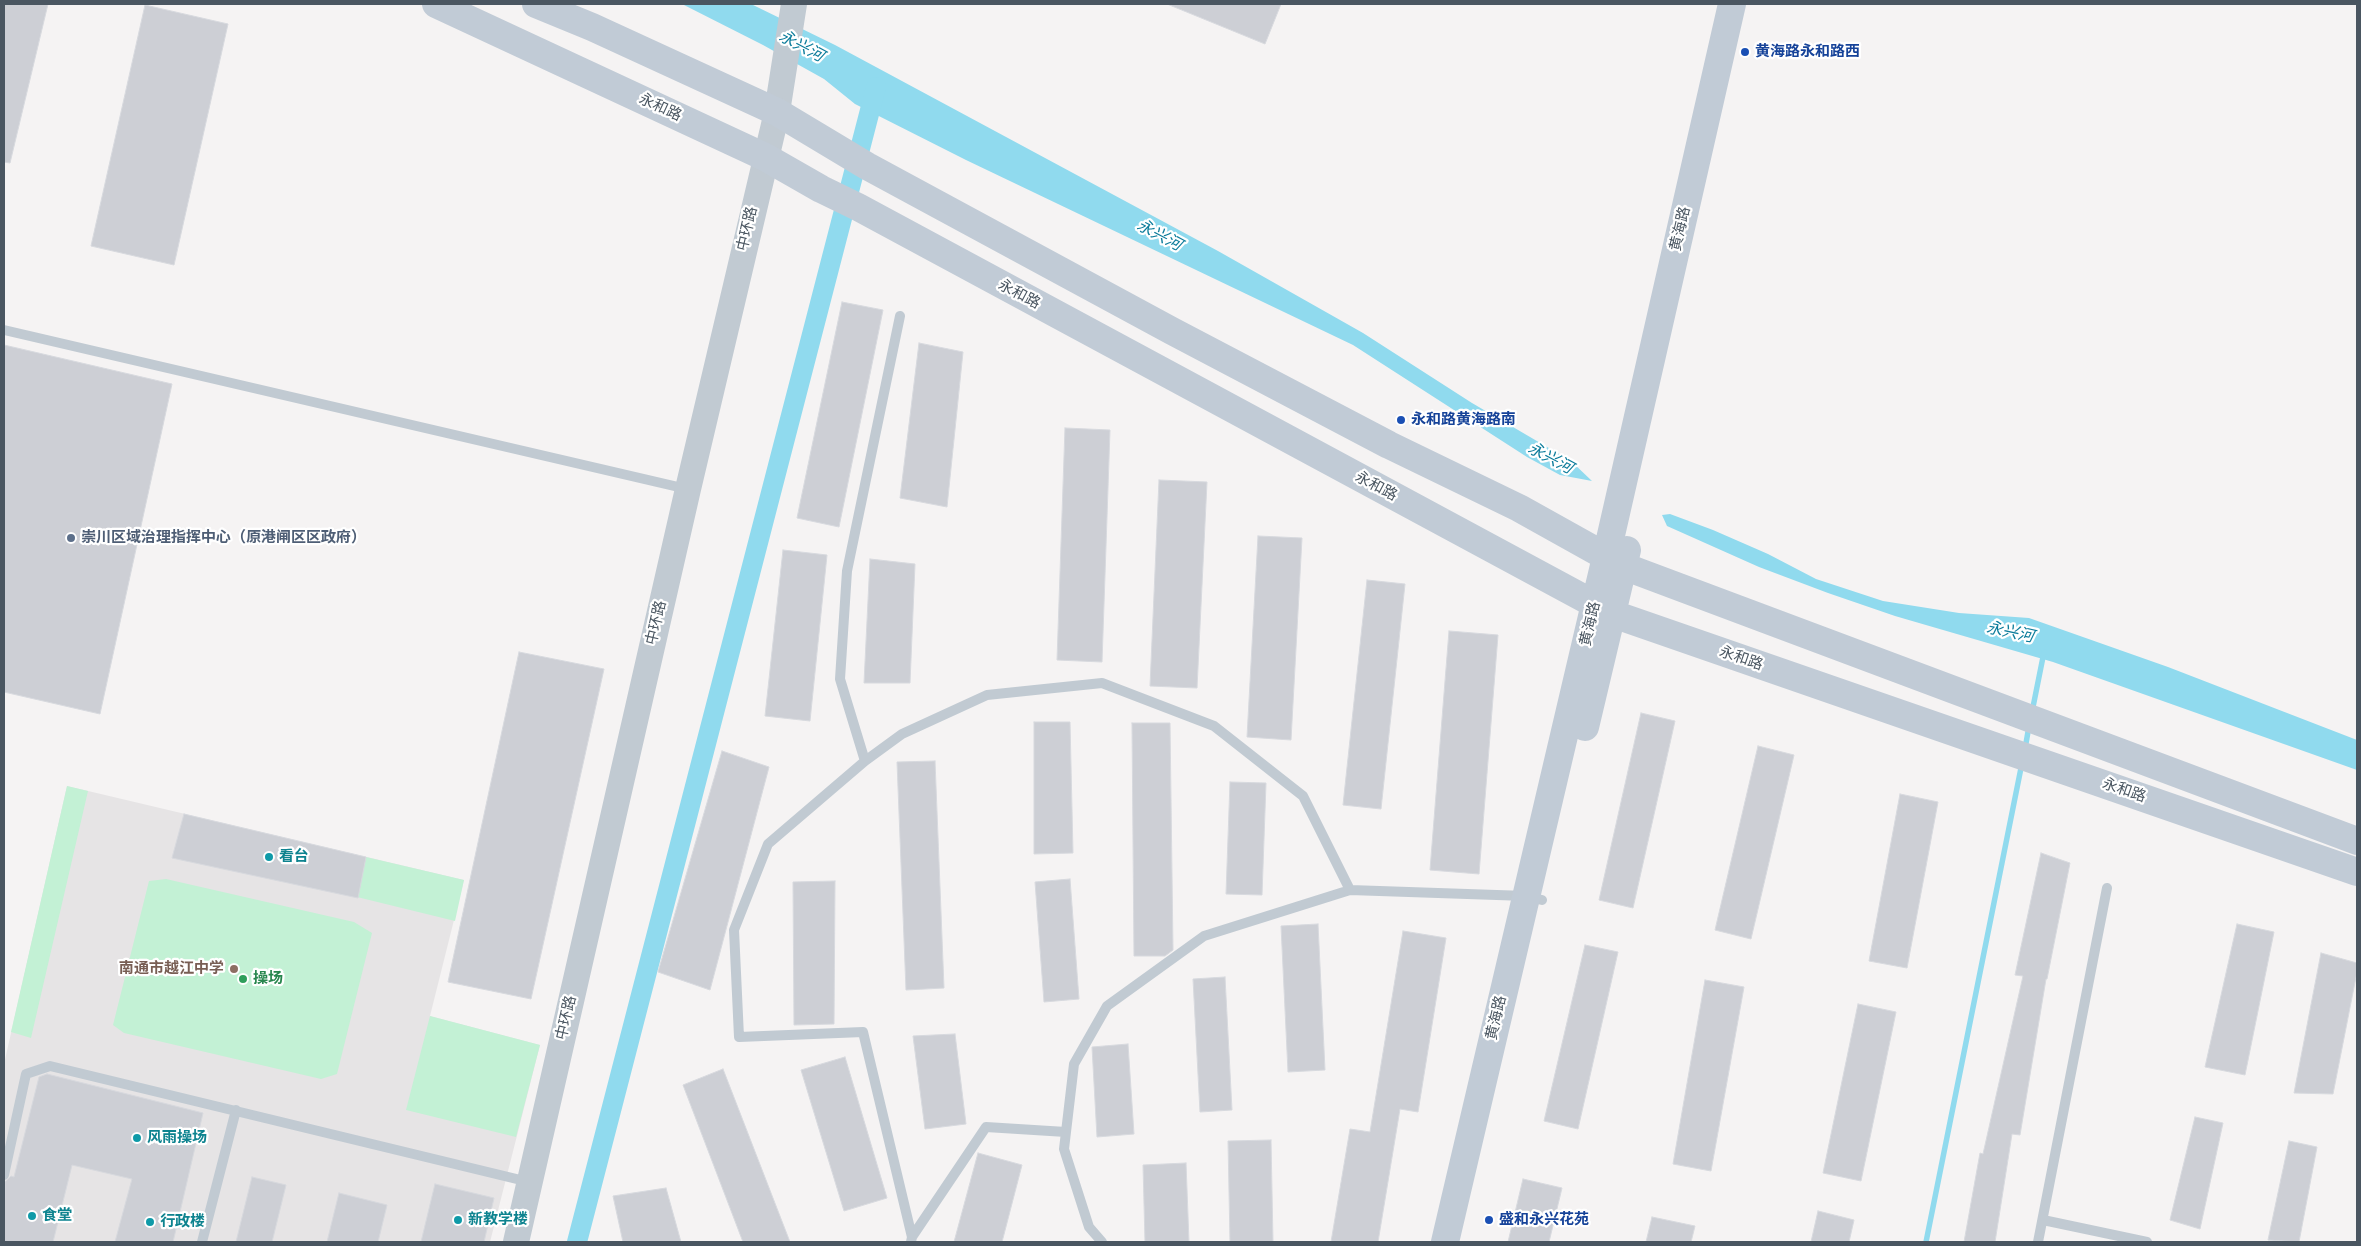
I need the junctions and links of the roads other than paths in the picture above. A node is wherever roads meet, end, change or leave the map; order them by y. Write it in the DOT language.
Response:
graph roads {
  1 [pos="436,4"];
  2 [pos="536,4"];
  3 [pos="1732,4"];
  4 [pos="1748,4"];
  5 [pos="794,6"];
  6 [pos="777,112"];
  7 [pos="765,157"];
  8 [pos="900,316"];
  9 [pos="4,330"];
  10 [pos="688,489"];
  11 [pos="1615,561"];
  12 [pos="1604,610"];
  13 [pos="865,761"];
  14 [pos="2357,841"];
  15 [pos="2357,872"];
  16 [pos="2107,888"];
  17 [pos="1350,890"];
  18 [pos="1534,898"];
  19 [pos="236,1110"];
  20 [pos="1066,1132"];
  21 [pos="4,1175"];
  22 [pos="530,1182"];
  23 [pos="2043,1220"];
  24 [pos="911,1240"];
  25 [pos="202,1242"];
  26 [pos="516,1242"];
  27 [pos="1102,1242"];
  28 [pos="1445,1242"];
  29 [pos="1464,1242"];
  30 [pos="2038,1242"];
  31 [pos="2147,1242"];
  1 -- 7 [label="main road, 永和路"];
  2 -- 6 [label="main road"];
  3 -- 11 [label="main road, 黄海路"];
  4 -- 11 [label="main road, 黄海路"];
  5 -- 6 [label="street, 中环路"];
  6 -- 7 [label="street, 中环路"];
  6 -- 11 [label="main road"];
  7 -- 10 [label="street, 中环路"];
  7 -- 12 [label="main road, 永和路"];
  8 -- 13 [label="lane"];
  9 -- 10 [label="lane"];
  10 -- 22 [label="street, 中环路"];
  11 -- 12 [label="main road, 黄海路"];
  11 -- 14 [label="main road"];
  12 -- 15 [label="main road, 永和路"];
  12 -- 18 [label="main road, 黄海路"];
  13 -- 17 [label="lane"];
  13 -- 24 [label="lane"];
  16 -- 23 [label="lane"];
  17 -- 18 [label="lane"];
  17 -- 20 [label="lane"];
  18 -- 28 [label="main road, 黄海路"];
  18 -- 29 [label="main road, 黄海路"];
  19 -- 21 [label="lane"];
  19 -- 22 [label="lane"];
  19 -- 25 [label="lane"];
  20 -- 24 [label="lane"];
  20 -- 27 [label="lane"];
  22 -- 26 [label="street, 中环路"];
  23 -- 30 [label="lane"];
  23 -- 31 [label="lane"];
}
